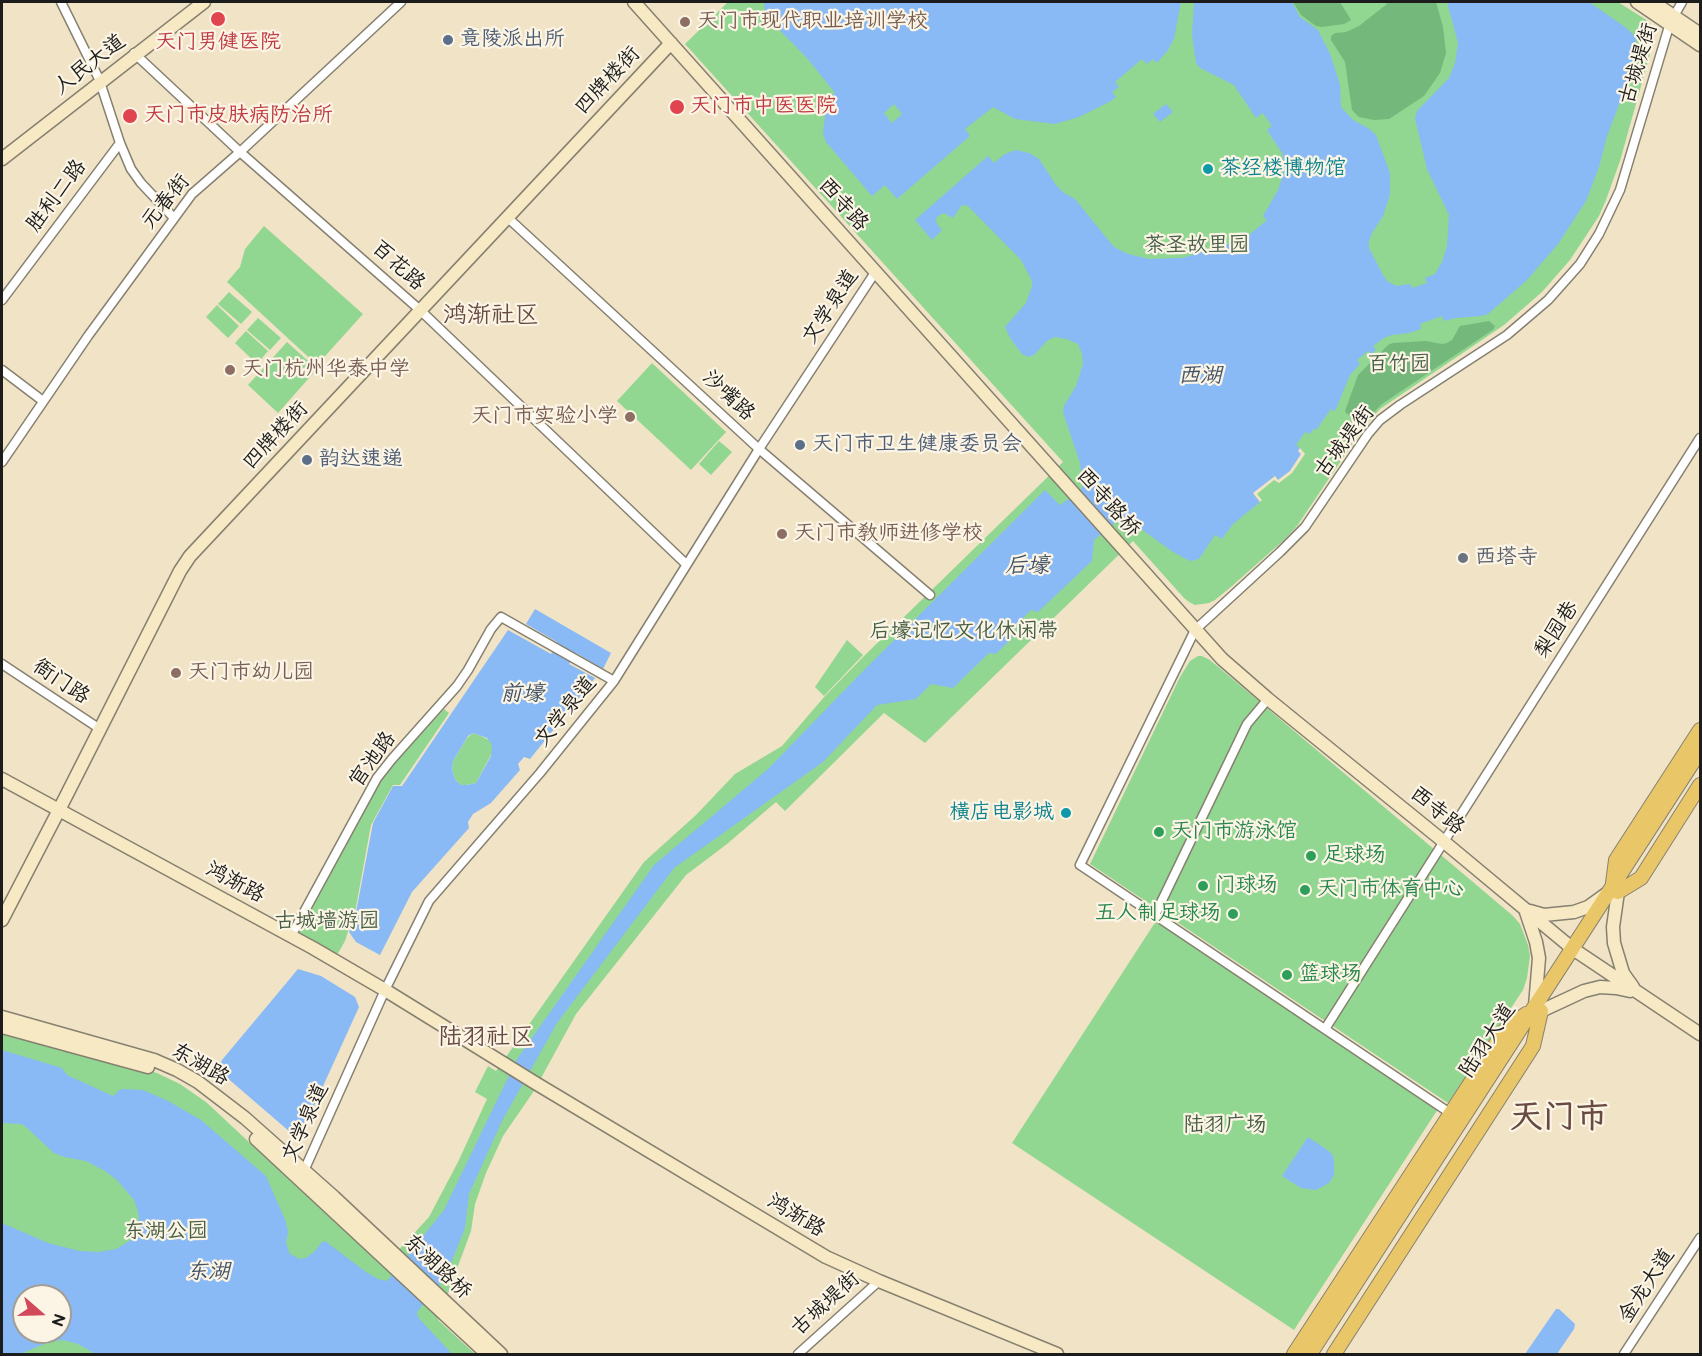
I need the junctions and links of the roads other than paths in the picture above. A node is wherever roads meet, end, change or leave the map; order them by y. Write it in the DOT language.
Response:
graph roads {
  1 [pos="61,2"];
  2 [pos="196,2"];
  3 [pos="204,2"];
  4 [pos="401,2"];
  5 [pos="634,2"];
  6 [pos="1637,2"];
  7 [pos="1653,2"];
  8 [pos="1682,2"];
  9 [pos="1672,19"];
  10 [pos="1701,34"];
  11 [pos="671,43"];
  12 [pos="1701,45"];
  13 [pos="134,52"];
  14 [pos="99,79"];
  15 [pos="120,144"];
  16 [pos="2,152"];
  17 [pos="240,152"];
  18 [pos="2,159"];
  19 [pos="507,217"];
  20 [pos="174,218"];
  21 [pos="876,271"];
  22 [pos="2,300"];
  23 [pos="420,310"];
  24 [pos="2,370"];
  25 [pos="43,401"];
  26 [pos="1021,435"];
  27 [pos="1701,438"];
  28 [pos="759,449"];
  29 [pos="2,462"];
  30 [pos="686,564"];
  31 [pos="930,595"];
  32 [pos="1166,597"];
  33 [pos="1195,630"];
  34 [pos="2,663"];
  35 [pos="614,681"];
  36 [pos="1268,699"];
  37 [pos="100,729"];
  38 [pos="1701,730"];
  39 [pos="1701,751"];
  40 [pos="1701,764"];
  41 [pos="2,779"];
  42 [pos="1701,785"];
  43 [pos="59,810"];
  44 [pos="1443,841"];
  45 [pos="1615,890"];
  46 [pos="1525,911"];
  47 [pos="1155,915"];
  48 [pos="2,920"];
  49 [pos="291,936"];
  50 [pos="1576,951"];
  51 [pos="385,990"];
  52 [pos="1637,993"];
  53 [pos="1538,1009"];
  54 [pos="2,1017"];
  55 [pos="2,1027"];
  56 [pos="1325,1029"];
  57 [pos="1701,1034"];
  58 [pos="1450,1113"];
  59 [pos="1461,1136"];
  60 [pos="302,1175"];
  61 [pos="1450,1176"];
  62 [pos="1409,1202"];
  63 [pos="342,1212"];
  64 [pos="1385,1214"];
  65 [pos="1701,1238"];
  66 [pos="879,1281"];
  67 [pos="487,1354"];
  68 [pos="501,1354"];
  69 [pos="798,1354"];
  70 [pos="1057,1354"];
  71 [pos="1294,1354"];
  72 [pos="1310,1354"];
  73 [pos="1318,1354"];
  74 [pos="1334,1354"];
  75 [pos="1624,1354"];
  1 -- 14 [label="street"];
  2 -- 13 [label="street, 人民大道"];
  3 -- 13 [label="street, 人民大道"];
  4 -- 17 [label="street, 元春街"];
  5 -- 11 [label="street, 西寺路"];
  6 -- 9 [label="street"];
  7 -- 9 [label="street"];
  8 -- 9 [label="street, 古城堤街"];
  9 -- 10 [label="street"];
  9 -- 12 [label="street"];
  9 -- 33 [label="street, 古城堤街"];
  11 -- 19 [label="street, 四牌楼街"];
  11 -- 21 [label="street, 西寺路"];
  13 -- 14 [label="street, 人民大道"];
  13 -- 17 [label="street, 百花路"];
  14 -- 15 [label="street"];
  14 -- 16 [label="street, 人民大道"];
  14 -- 18 [label="street, 人民大道"];
  15 -- 20 [label="street"];
  15 -- 22 [label="street, 胜利二路"];
  17 -- 20 [label="street, 元春街"];
  17 -- 23 [label="street, 百花路"];
  19 -- 23 [label="street, 四牌楼街"];
  19 -- 28 [label="street, 沙嘴路"];
  20 -- 25 [label="street, 元春街"];
  21 -- 26 [label="street, 西寺路"];
  21 -- 28 [label="street, 文学泉道"];
  23 -- 30 [label="street, 百花路"];
  23 -- 37 [label="street, 四牌楼街"];
  24 -- 25 [label="street"];
  25 -- 29 [label="street, 元春街"];
  26 -- 32 [label="street, 西寺路桥"];
  27 -- 44 [label="street, 梨园巷"];
  28 -- 30 [label="street, 文学泉道"];
  28 -- 31 [label="street, 沙嘴路"];
  30 -- 35 [label="street, 文学泉道"];
  32 -- 33 [label="street, 西寺路"];
  33 -- 36 [label="street, 西寺路"];
  33 -- 47 [label="street, 古城堤街"];
  34 -- 37 [label="street, 衙门路"];
  35 -- 49 [label="street, 官池路"];
  35 -- 51 [label="street, 文学泉道"];
  36 -- 44 [label="street, 西寺路"];
  36 -- 47 [label="street"];
  37 -- 43 [label="street, 四牌楼街"];
  38 -- 45 [label="main road"];
  39 -- 45 [label="main road, 陆羽大道"];
  40 -- 45 [label="main road, 陆羽大道"];
  41 -- 43 [label="street, 鸿渐路"];
  42 -- 45 [label="main road"];
  43 -- 48 [label="street, 四牌楼街"];
  43 -- 49 [label="street, 鸿渐路"];
  44 -- 46 [label="street, 西寺路"];
  44 -- 56 [label="street, 梨园巷"];
  45 -- 46 [label="street"];
  45 -- 50 [label="main road, 陆羽大道"];
  45 -- 52 [label="street"];
  46 -- 50 [label="street, 西寺路"];
  46 -- 53 [label="street"];
  47 -- 56 [label="street"];
  49 -- 51 [label="street, 鸿渐路"];
  50 -- 52 [label="street, 西寺路"];
  50 -- 53 [label="main road, 陆羽大道"];
  51 -- 60 [label="street, 文学泉道"];
  51 -- 66 [label="street, 鸿渐路"];
  52 -- 53 [label="street"];
  52 -- 57 [label="street, 西寺路"];
  53 -- 58 [label="main road"];
  53 -- 59 [label="main road, 陆羽大道"];
  53 -- 61 [label="main road"];
  53 -- 62 [label="main road, 陆羽大道"];
  54 -- 60 [label="street, 东湖路"];
  55 -- 60 [label="street, 东湖路"];
  56 -- 58 [label="street"];
  58 -- 64 [label="main road"];
  59 -- 61 [label="main road"];
  59 -- 73 [label="main road, 陆羽大道"];
  60 -- 63 [label="street, 东湖路"];
  61 -- 74 [label="main road"];
  62 -- 64 [label="main road"];
  62 -- 72 [label="main road, 陆羽大道"];
  63 -- 67 [label="street, 东湖路桥"];
  63 -- 68 [label="street, 东湖路桥"];
  64 -- 71 [label="main road"];
  65 -- 75 [label="street, 金龙大道"];
  66 -- 69 [label="street, 古城堤街"];
  66 -- 70 [label="street, 鸿渐路"];
}
